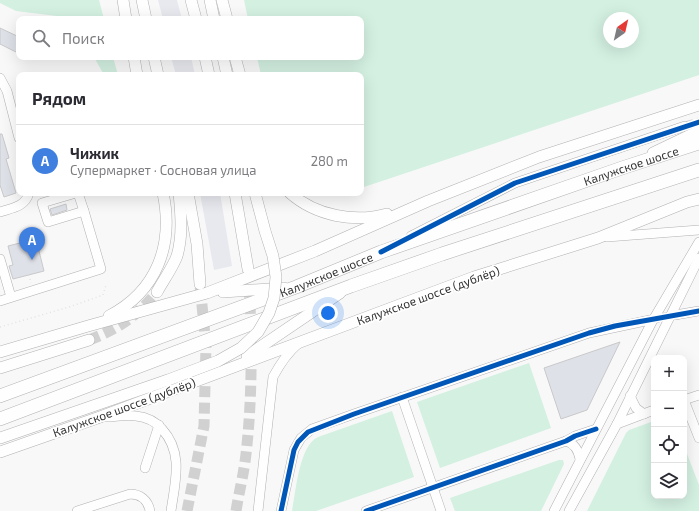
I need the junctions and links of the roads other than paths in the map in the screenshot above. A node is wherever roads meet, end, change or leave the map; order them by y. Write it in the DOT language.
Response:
graph roads {
  1 [pos="123,0"];
  2 [pos="142,0"];
  3 [pos="191,0"];
  4 [pos="210,0"];
  5 [pos="222,0"];
  6 [pos="126,16"];
  7 [pos="145,16"];
  8 [pos="195,16"];
  9 [pos="213,16"];
  10 [pos="226,16"];
  11 [pos="134,60"];
  12 [pos="155,60"];
  13 [pos="206,60"];
  14 [pos="224,60"];
  15 [pos="237,60"];
  16 [pos="136,72"];
  17 [pos="157,72"];
  18 [pos="208,72"];
  19 [pos="226,72"];
  20 [pos="239,72"];
  21 [pos="0,78"];
  22 [pos="699,105"];
  23 [pos="16,126"];
  24 [pos="685,126"];
  25 [pos="699,131"];
  26 [pos="699,143"];
  27 [pos="622,168"];
  28 [pos="699,170"];
  29 [pos="28,196"];
  30 [pos="66,196"];
  31 [pos="78,196"];
  32 [pos="164,196"];
  33 [pos="179,196"];
  34 [pos="189,196"];
  35 [pos="236,196"];
  36 [pos="256,196"];
  37 [pos="295,196"];
  38 [pos="699,199"];
  39 [pos="428,201"];
  40 [pos="84,211"];
  41 [pos="0,212"];
  42 [pos="699,230"];
  43 [pos="598,238"];
  44 [pos="699,242"];
  45 [pos="381,252"];
  46 [pos="696,256"];
  47 [pos="0,259"];
  48 [pos="248,269"];
  49 [pos="200,284"];
  50 [pos="351,286"];
  51 [pos="296,287"];
  52 [pos="157,292"];
  53 [pos="207,294"];
  54 [pos="11,297"];
  55 [pos="0,301"];
  56 [pos="699,311"];
  57 [pos="676,315"];
  58 [pos="650,320"];
  59 [pos="88,326"];
  60 [pos="89,340"];
  61 [pos="304,340"];
  62 [pos="0,352"];
  63 [pos="0,368"];
  64 [pos="226,369"];
  65 [pos="699,395"];
  66 [pos="0,396"];
  67 [pos="630,396"];
  68 [pos="402,397"];
  69 [pos="687,399"];
  70 [pos="687,408"];
  71 [pos="651,411"];
  72 [pos="644,414"];
  73 [pos="100,417"];
  74 [pos="0,419"];
  75 [pos="617,424"];
  76 [pos="159,425"];
  77 [pos="596,429"];
  78 [pos="0,438"];
  79 [pos="699,438"];
  80 [pos="566,441"];
  81 [pos="0,452"];
  82 [pos="580,459"];
  83 [pos="145,468"];
  84 [pos="432,487"];
  85 [pos="77,511"];
  86 [pos="150,511"];
  87 [pos="171,511"];
  88 [pos="258,511"];
  89 [pos="281,511"];
  90 [pos="366,511"];
  91 [pos="441,511"];
  92 [pos="554,511"];
  93 [pos="569,511"];
  1 -- 6 [label="main road"];
  2 -- 7 [label="main road"];
  3 -- 8 [label="main road"];
  4 -- 9 [label="main road"];
  5 -- 10 [label="main road"];
  11 -- 16 [label="main road"];
  12 -- 17 [label="main road"];
  13 -- 18 [label="main road"];
  14 -- 19 [label="main road"];
  15 -- 20 [label="main road"];
  21 -- 23 [label="street"];
  22 -- 39 [label="main road"];
  24 -- 45 [label="street"];
  25 -- 27 [label="main road"];
  26 -- 27 [label="highway, Калужское шоссе"];
  27 -- 45 [label="highway, Калужское шоссе"];
  28 -- 50 [label="highway, Калужское шоссе"];
  29 -- 41 [label="street"];
  30 -- 40 [label="street"];
  31 -- 40 [label="street"];
  32 -- 59 [label="main road"];
  33 -- 52 [label="main road"];
  34 -- 49 [label="main road"];
  35 -- 48 [label="main road"];
  36 -- 78 [label="main road, bridge"];
  37 -- 39 [label="main road"];
  38 -- 43 [label="main road, Калужское шоссе (дублёр)"];
  39 -- 53 [label="main road"];
  40 -- 54 [label="street"];
  42 -- 43 [label="street"];
  43 -- 61 [label="main road, Калужское шоссе (дублёр)"];
  44 -- 46 [label="street"];
  45 -- 51 [label="highway, Калужское шоссе"];
  46 -- 67 [label="street"];
  46 -- 77 [label="street"];
  47 -- 54 [label="street"];
  50 -- 64 [label="main road"];
  50 -- 74 [label="highway, Калужское шоссе"];
  51 -- 53 [label="main road"];
  51 -- 66 [label="highway, Калужское шоссе"];
  53 -- 59 [label="main road"];
  54 -- 55 [label="street"];
  56 -- 57 [label="street"];
  58 -- 68 [label="street"];
  59 -- 62 [label="main road"];
  60 -- 63 [label="main road"];
  61 -- 64 [label="main road, Калужское шоссе (дублёр)"];
  61 -- 88 [label="street"];
  64 -- 73 [label="main road, Калужское шоссе (дублёр)"];
  65 -- 69 [label="street"];
  67 -- 72 [label="street"];
  67 -- 75 [label="street"];
  68 -- 84 [label="street"];
  68 -- 89 [label="street"];
  70 -- 79 [label="street"];
  71 -- 72 [label="street"];
  72 -- 75 [label="street"];
  73 -- 76 [label="street"];
  73 -- 81 [label="main road, Калужское шоссе (дублёр)"];
  75 -- 93 [label="street"];
  76 -- 83 [label="street"];
  76 -- 87 [label="street"];
  77 -- 80 [label="street"];
  77 -- 82 [label="street"];
  80 -- 82 [label="street"];
  80 -- 84 [label="street"];
  82 -- 92 [label="street"];
  84 -- 90 [label="street"];
  84 -- 91 [label="street"];
  85 -- 86 [label="street"];
}
